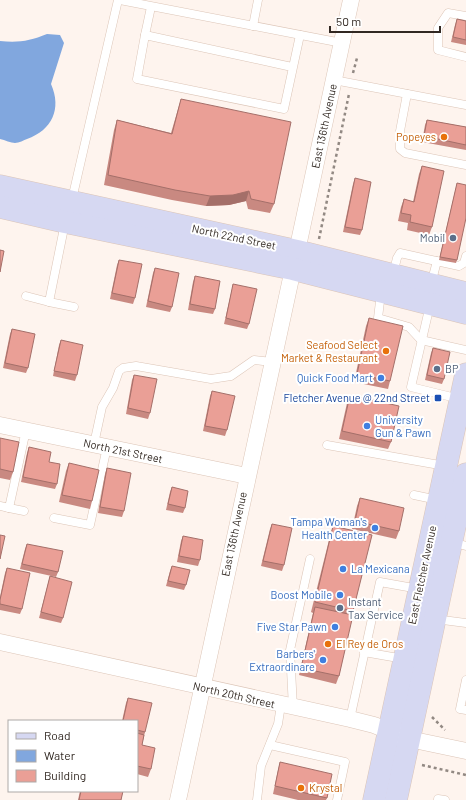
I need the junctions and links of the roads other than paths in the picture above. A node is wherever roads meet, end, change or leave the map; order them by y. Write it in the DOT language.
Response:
graph roads {
  1 [pos="119,0"];
  2 [pos="258,0"];
  3 [pos="351,0"];
  4 [pos="151,6"];
  5 [pos="466,16"];
  6 [pos="253,26"];
  7 [pos="145,35"];
  8 [pos="300,35"];
  9 [pos="342,43"];
  10 [pos="466,57"];
  11 [pos="292,67"];
  12 [pos="334,80"];
  13 [pos="407,94"];
  14 [pos="466,105"];
  15 [pos="466,165"];
  16 [pos="0,186"];
  17 [pos="70,201"];
  18 [pos="9,209"];
  19 [pos="65,222"];
  20 [pos="466,256"];
  21 [pos="295,260"];
  22 [pos="437,261"];
  23 [pos="387,283"];
  24 [pos="466,293"];
  25 [pos="430,294"];
  26 [pos="26,296"];
  27 [pos="49,302"];
  28 [pos="74,307"];
  29 [pos="466,313"];
  30 [pos="421,340"];
  31 [pos="466,350"];
  32 [pos="272,362"];
  33 [pos="466,374"];
  34 [pos="460,400"];
  35 [pos="0,425"];
  36 [pos="26,430"];
  37 [pos="327,445"];
  38 [pos="100,446"];
  39 [pos="461,473"];
  40 [pos="247,476"];
  41 [pos="414,495"];
  42 [pos="439,500"];
  43 [pos="0,506"];
  44 [pos="9,508"];
  45 [pos="24,511"];
  46 [pos="54,518"];
  47 [pos="458,544"];
  48 [pos="310,559"];
  49 [pos="420,589"];
  50 [pos="434,619"];
  51 [pos="466,623"];
  52 [pos="0,642"];
  53 [pos="364,652"];
  54 [pos="404,659"];
  55 [pos="466,680"];
  56 [pos="201,687"];
  57 [pos="287,707"];
  58 [pos="466,710"];
  59 [pos="350,719"];
  60 [pos="389,731"];
  61 [pos="409,739"];
  62 [pos="270,744"];
  63 [pos="466,751"];
  64 [pos="178,800"];
  65 [pos="257,800"];
  66 [pos="337,800"];
  67 [pos="374,800"];
  68 [pos="396,800"];
  69 [pos="438,800"];
  70 [pos="445,800"];
  1 -- 4 [label="lane"];
  1 -- 17 [label="lane"];
  2 -- 6 [label="lane"];
  3 -- 9 [label="street, East 136th Avenue"];
  4 -- 6 [label="lane"];
  4 -- 7 [label="lane"];
  5 -- 10 [label="lane"];
  6 -- 8 [label="lane"];
  7 -- 11 [label="lane"];
  7 -- 11 [label="lane"];
  8 -- 9 [label="lane"];
  8 -- 11 [label="lane"];
  9 -- 12 [label="street, East 136th Avenue"];
  12 -- 13 [label="lane"];
  12 -- 21 [label="street, East 136th Avenue"];
  13 -- 14 [label="lane"];
  13 -- 15 [label="lane"];
  16 -- 17 [label="street, North 22nd Street"];
  17 -- 18 [label="street"];
  17 -- 21 [label="street, North 22nd Street"];
  18 -- 19 [label="street, North 22nd Street"];
  19 -- 21 [label="street, North 22nd Street"];
  19 -- 27 [label="lane"];
  20 -- 22 [label="lane"];
  21 -- 23 [label="street, North 22nd Street"];
  21 -- 32 [label="street, East 136th Avenue"];
  22 -- 23 [label="lane"];
  22 -- 25 [label="lane"];
  23 -- 25 [label="street, North 22nd Street"];
  23 -- 30 [label="lane"];
  24 -- 25 [label="street, North 22nd Street"];
  25 -- 29 [label="street, North 22nd Street"];
  25 -- 30 [label="lane"];
  26 -- 27 [label="lane"];
  27 -- 28 [label="lane"];
  30 -- 31 [label="lane"];
  30 -- 34 [label="lane"];
  32 -- 38 [label="lane"];
  32 -- 40 [label="street, East 136th Avenue"];
  33 -- 34 [label="street, East Fletcher Avenue"];
  34 -- 39 [label="street, East Fletcher Avenue"];
  35 -- 36 [label="street, North 21st Street"];
  36 -- 38 [label="street, North 21st Street"];
  36 -- 44 [label="lane"];
  37 -- 39 [label="lane"];
  38 -- 40 [label="street, North 21st Street"];
  38 -- 46 [label="lane"];
  39 -- 42 [label="street, East Fletcher Avenue"];
  39 -- 47 [label="street, East Fletcher Avenue"];
  40 -- 56 [label="street, East 136th Avenue"];
  41 -- 42 [label="lane"];
  42 -- 49 [label="street, East Fletcher Avenue"];
  43 -- 44 [label="lane"];
  44 -- 45 [label="lane"];
  47 -- 50 [label="street, East Fletcher Avenue"];
  48 -- 57 [label="lane"];
  49 -- 53 [label="lane"];
  49 -- 54 [label="street, East Fletcher Avenue"];
  50 -- 51 [label="lane"];
  50 -- 61 [label="street, East Fletcher Avenue"];
  52 -- 56 [label="street, North 20th Street"];
  53 -- 54 [label="lane"];
  53 -- 59 [label="lane"];
  54 -- 60 [label="street, East Fletcher Avenue"];
  55 -- 58 [label="lane"];
  56 -- 57 [label="street, North 20th Street"];
  56 -- 64 [label="street, East 136th Avenue"];
  57 -- 59 [label="street, North 20th Street"];
  57 -- 62 [label="lane"];
  59 -- 60 [label="street, North 20th Street"];
  60 -- 61 [label="street, North 20th Street"];
  60 -- 67 [label="street, East Fletcher Avenue"];
  61 -- 63 [label="street, North 20th Street"];
  61 -- 68 [label="street, East Fletcher Avenue"];
  62 -- 65 [label="lane"];
  62 -- 66 [label="lane"];
  69 -- 70 [label="lane"];
}
